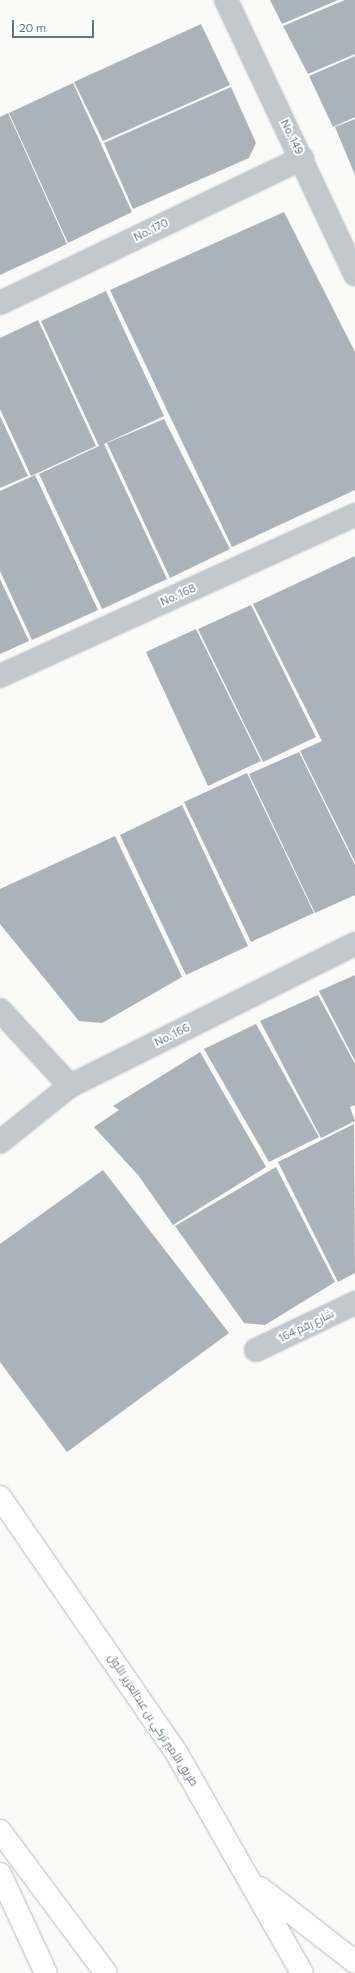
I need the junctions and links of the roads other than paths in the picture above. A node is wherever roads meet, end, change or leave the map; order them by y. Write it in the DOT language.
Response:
graph roads {
  1 [pos="226,0"];
  2 [pos="302,158"];
  3 [pos="355,274"];
  4 [pos="0,303"];
  5 [pos="355,515"];
  6 [pos="0,676"];
  7 [pos="355,944"];
  8 [pos="0,1010"];
  9 [pos="70,1086"];
  10 [pos="0,1142"];
  11 [pos="355,1303"];
  12 [pos="256,1350"];
  13 [pos="0,1497"];
  14 [pos="0,1832"];
  15 [pos="0,1874"];
  16 [pos="249,1879"];
  17 [pos="355,1962"];
  18 [pos="46,1973"];
  19 [pos="106,1973"];
  20 [pos="302,1973"];
  1 -- 2 [label="street, No. 149"];
  2 -- 3 [label="street, No. 149"];
  2 -- 4 [label="street, No. 170"];
  5 -- 6 [label="street, No. 168"];
  7 -- 9 [label="street, No. 166"];
  8 -- 9 [label="street"];
  9 -- 10 [label="street, No. 166"];
  11 -- 12 [label="street, شارع رقم 164"];
  13 -- 16 [label="main road, طريق الأمير تركي بن عبدالعزيز الأول"];
  14 -- 19 [label="main road"];
  15 -- 18 [label="main road"];
  16 -- 17 [label="main road"];
  16 -- 20 [label="main road, طريق الأمير تركي بن عبدالعزيز الأول"];
}
